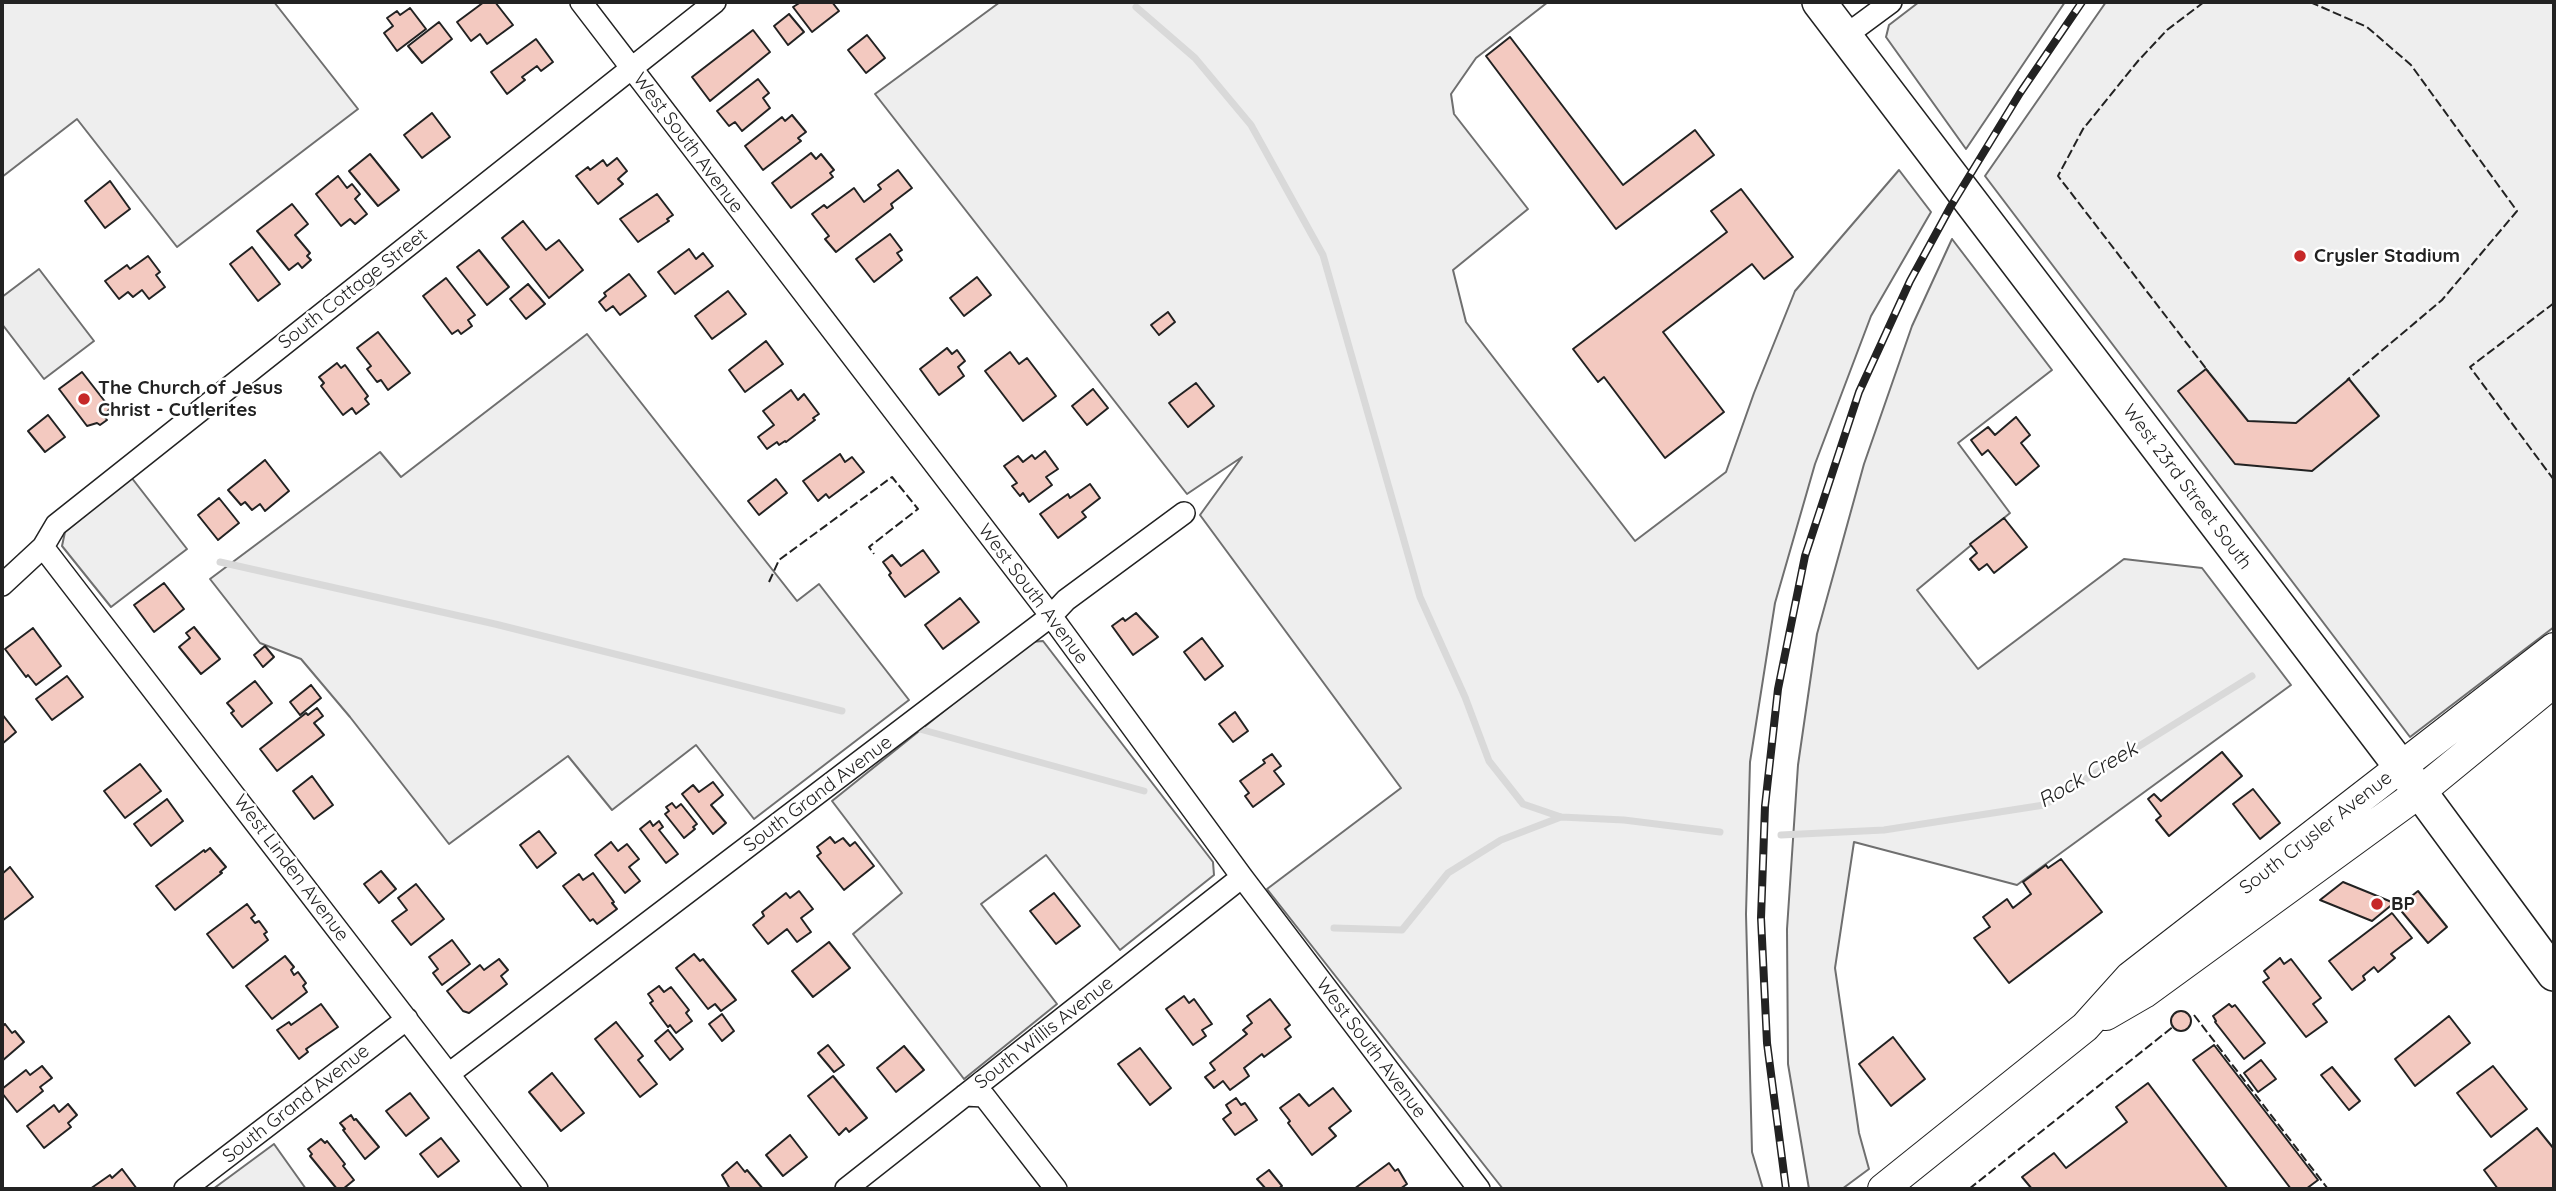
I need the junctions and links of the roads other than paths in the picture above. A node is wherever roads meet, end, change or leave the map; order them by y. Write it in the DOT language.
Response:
graph roads {
  1 [pos="581,2"];
  2 [pos="715,2"];
  3 [pos="1819,2"];
  4 [pos="1891,2"];
  5 [pos="1845,36"];
  6 [pos="631,68"];
  7 [pos="1184,513"];
  8 [pos="43,547"];
  9 [pos="2,585"];
  10 [pos="1051,616"];
  11 [pos="2554,648"];
  12 [pos="2554,682"];
  13 [pos="2410,780"];
  14 [pos="1241,877"];
  15 [pos="2554,974"];
  16 [pos="407,1019"];
  17 [pos="450,1073"];
  18 [pos="965,1095"];
  19 [pos="185,1189"];
  20 [pos="537,1189"];
  21 [pos="846,1189"];
  22 [pos="1056,1189"];
  23 [pos="1479,1189"];
  24 [pos="1883,1189"];
  1 -- 6 [label="street, West South Avenue"];
  2 -- 6 [label="street, South Cottage Street"];
  3 -- 5 [label="main road, West 23rd Street South"];
  4 -- 5 [label="street"];
  5 -- 13 [label="main road, West 23rd Street South"];
  6 -- 8 [label="street, South Cottage Street"];
  6 -- 10 [label="street, West South Avenue"];
  7 -- 10 [label="street, South Grand Avenue"];
  8 -- 9 [label="street, South Cottage Street"];
  8 -- 16 [label="street, West Linden Avenue"];
  10 -- 14 [label="street, West South Avenue"];
  10 -- 17 [label="street, South Grand Avenue"];
  11 -- 13 [label="main road, South Crysler Avenue"];
  12 -- 13 [label="main road, South Crysler Avenue"];
  13 -- 15 [label="main road, West 23rd Street South"];
  13 -- 24 [label="main road, South Crysler Avenue"];
  14 -- 18 [label="street, South Willis Avenue"];
  14 -- 23 [label="street, West South Avenue"];
  16 -- 17 [label="street, West Linden Avenue"];
  16 -- 19 [label="street, South Grand Avenue"];
  17 -- 20 [label="street, West Linden Avenue"];
  18 -- 21 [label="street, South Willis Avenue"];
  18 -- 22 [label="street"];
}
